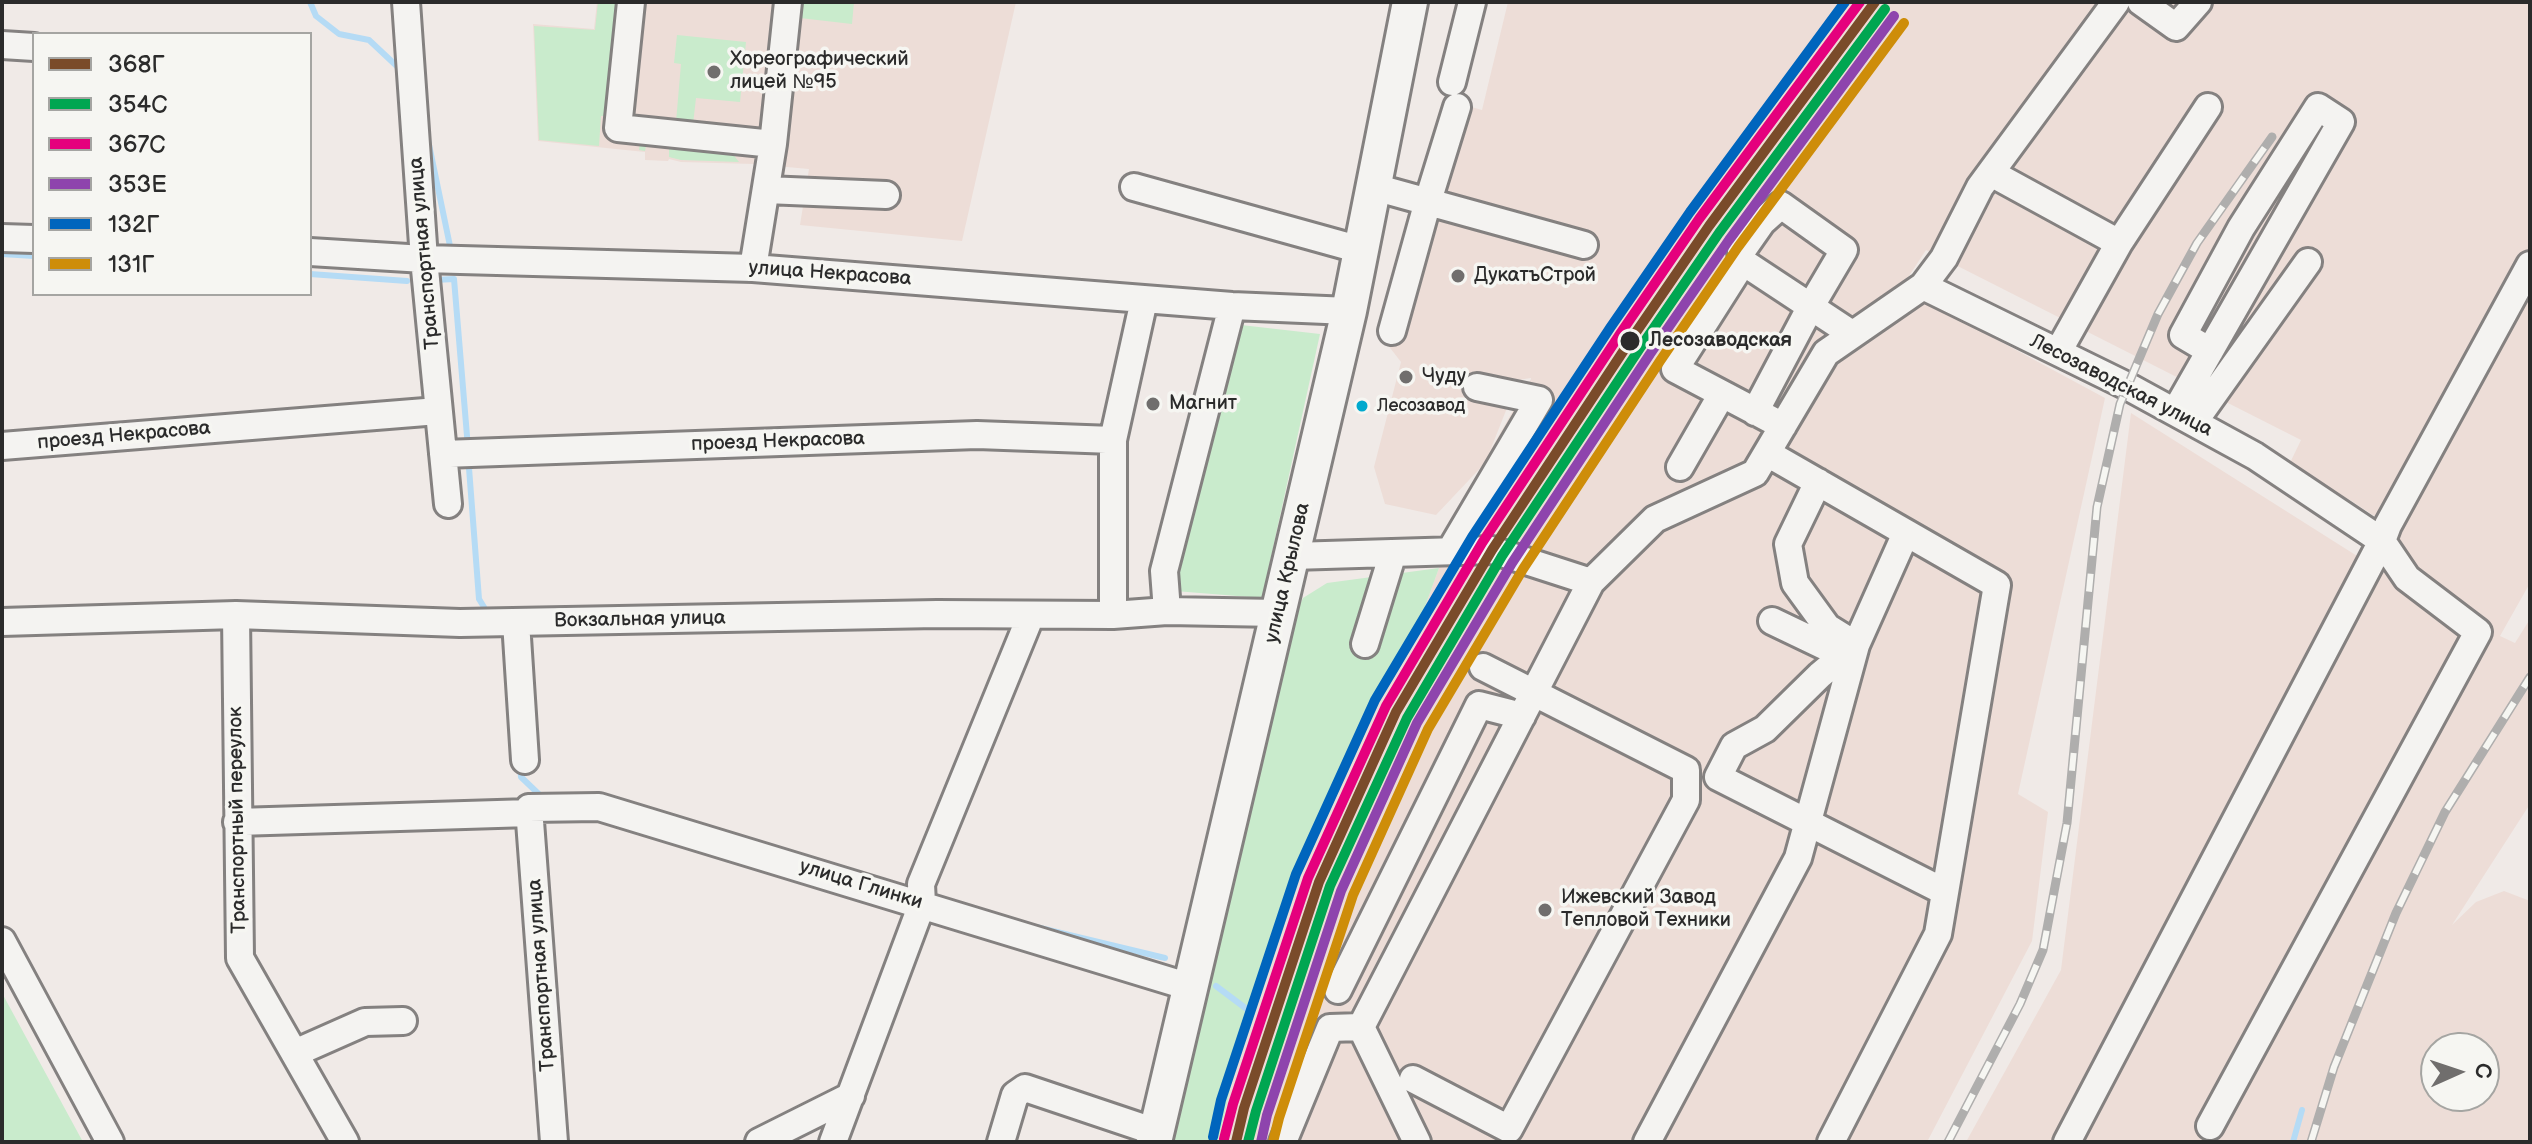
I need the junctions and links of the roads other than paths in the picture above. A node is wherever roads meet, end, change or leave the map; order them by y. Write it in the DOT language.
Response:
graph roads {
  1 [pos="406,2"];
  2 [pos="631,2"];
  3 [pos="1410,2"];
  4 [pos="1472,2"];
  5 [pos="2116,2"];
  6 [pos="2141,2"];
  7 [pos="2198,2"];
  8 [pos="790,19"];
  9 [pos="2,45"];
  10 [pos="32,47"];
  11 [pos="2208,107"];
  12 [pos="773,144"];
  13 [pos="1991,173"];
  14 [pos="1134,187"];
  15 [pos="1374,187"];
  16 [pos="766,190"];
  17 [pos="886,195"];
  18 [pos="1428,201"];
  19 [pos="2,238"];
  20 [pos="32,239"];
  21 [pos="2119,243"];
  22 [pos="1584,245"];
  23 [pos="1361,250"];
  24 [pos="312,252"];
  25 [pos="424,259"];
  26 [pos="1743,262"];
  27 [pos="2308,262"];
  28 [pos="2530,265"];
  29 [pos="753,268"];
  30 [pos="1923,286"];
  31 [pos="1144,300"];
  32 [pos="1232,306"];
  33 [pos="1811,306"];
  34 [pos="1349,311"];
  35 [pos="1392,331"];
  36 [pos="1852,334"];
  37 [pos="2210,351"];
  38 [pos="2058,352"];
  39 [pos="1477,387"];
  40 [pos="1722,394"];
  41 [pos="438,411"];
  42 [pos="1755,412"];
  43 [pos="2184,417"];
  44 [pos="1783,426"];
  45 [pos="1113,440"];
  46 [pos="2,446"];
  47 [pos="1767,453"];
  48 [pos="443,454"];
  49 [pos="1680,467"];
  50 [pos="1818,482"];
  51 [pos="448,504"];
  52 [pos="1906,533"];
  53 [pos="2382,541"];
  54 [pos="1450,551"];
  55 [pos="1393,553"];
  56 [pos="1292,556"];
  57 [pos="1591,582"];
  58 [pos="1167,611"];
  59 [pos="1278,613"];
  60 [pos="236,615"];
  61 [pos="1031,615"];
  62 [pos="1113,615"];
  63 [pos="1772,621"];
  64 [pos="2,622"];
  65 [pos="516,622"];
  66 [pos="1365,644"];
  67 [pos="1850,650"];
  68 [pos="1483,667"];
  69 [pos="1535,691"];
  70 [pos="1522,716"];
  71 [pos="525,760"];
  72 [pos="529,810"];
  73 [pos="237,822"];
  74 [pos="1810,822"];
  75 [pos="1945,892"];
  76 [pos="922,904"];
  77 [pos="2,941"];
  78 [pos="1190,987"];
  79 [pos="1338,990"];
  80 [pos="403,1021"];
  81 [pos="1361,1027"];
  82 [pos="295,1053"];
  83 [pos="1413,1079"];
  84 [pos="851,1096"];
  85 [pos="2210,1126"];
  86 [pos="1155,1137"];
  87 [pos="110,1142"];
  88 [pos="345,1142"];
  89 [pos="554,1142"];
  90 [pos="759,1142"];
  91 [pos="833,1142"];
  92 [pos="1001,1142"];
  93 [pos="1283,1142"];
  94 [pos="1417,1142"];
  95 [pos="1647,1142"];
  96 [pos="1831,1142"];
  97 [pos="2067,1142"];
  1 -- 25 [label="street, Транспортная улица"];
  2 -- 12 [label="street"];
  3 -- 15 [label="main road, улица Крылова"];
  4 -- 18 [label="street"];
  5 -- 13 [label="street"];
  6 -- 7 [label="street"];
  8 -- 12 [label="street"];
  9 -- 10 [label="street"];
  11 -- 21 [label="street"];
  12 -- 16 [label="street"];
  13 -- 21 [label="street"];
  13 -- 30 [label="street"];
  14 -- 23 [label="street"];
  15 -- 18 [label="street"];
  15 -- 23 [label="main road, улица Крылова"];
  16 -- 17 [label="street"];
  16 -- 29 [label="street"];
  18 -- 22 [label="street"];
  18 -- 35 [label="street"];
  19 -- 20 [label="street"];
  21 -- 38 [label="street"];
  23 -- 34 [label="main road, улица Крылова"];
  24 -- 25 [label="street, улица Некрасова"];
  25 -- 29 [label="street, улица Некрасова"];
  25 -- 41 [label="street, Транспортная улица"];
  26 -- 33 [label="street"];
  26 -- 33 [label="street"];
  26 -- 40 [label="street"];
  27 -- 43 [label="street"];
  28 -- 53 [label="street"];
  29 -- 31 [label="street, улица Некрасова"];
  30 -- 36 [label="street"];
  30 -- 38 [label="street, Лесозаводская улица"];
  31 -- 32 [label="street, улица Некрасова"];
  31 -- 45 [label="street"];
  32 -- 34 [label="street, улица Некрасова"];
  32 -- 58 [label="street"];
  33 -- 36 [label="street"];
  33 -- 42 [label="street"];
  34 -- 56 [label="main road, улица Крылова"];
  36 -- 44 [label="street"];
  37 -- 37 [label="street"];
  37 -- 43 [label="street"];
  38 -- 43 [label="street, Лесозаводская улица"];
  39 -- 54 [label="street"];
  40 -- 42 [label="street"];
  40 -- 49 [label="street"];
  41 -- 46 [label="street, проезд Некрасова"];
  41 -- 48 [label="street, Транспортная улица"];
  42 -- 44 [label="street"];
  43 -- 53 [label="street, Лесозаводская улица"];
  44 -- 47 [label="street"];
  45 -- 48 [label="street, проезд Некрасова"];
  45 -- 62 [label="street"];
  47 -- 50 [label="street"];
  47 -- 57 [label="street"];
  48 -- 51 [label="street, Транспортная улица"];
  50 -- 52 [label="street"];
  50 -- 67 [label="street"];
  52 -- 67 [label="street"];
  52 -- 75 [label="street"];
  53 -- 85 [label="street"];
  53 -- 97 [label="street"];
  54 -- 55 [label="street"];
  54 -- 57 [label="street"];
  55 -- 56 [label="street"];
  55 -- 66 [label="street"];
  56 -- 59 [label="main road, улица Крылова"];
  57 -- 69 [label="street"];
  58 -- 59 [label="street, Вокзальная улица"];
  58 -- 62 [label="street, Вокзальная улица"];
  59 -- 78 [label="main road, улица Крылова"];
  60 -- 64 [label="street, Вокзальная улица"];
  60 -- 65 [label="street, Вокзальная улица"];
  60 -- 73 [label="street, Транспортный переулок"];
  61 -- 62 [label="street, Вокзальная улица"];
  61 -- 65 [label="street, Вокзальная улица"];
  61 -- 76 [label="street"];
  63 -- 67 [label="street"];
  65 -- 71 [label="street"];
  67 -- 74 [label="street"];
  67 -- 74 [label="street"];
  68 -- 69 [label="street"];
  69 -- 70 [label="street"];
  69 -- 83 [label="street"];
  70 -- 79 [label="street"];
  70 -- 81 [label="street"];
  72 -- 73 [label="street, улица Глинки"];
  72 -- 76 [label="street, улица Глинки"];
  72 -- 89 [label="street, Транспортная улица"];
  73 -- 82 [label="street, Транспортный переулок"];
  74 -- 75 [label="street"];
  74 -- 95 [label="street"];
  75 -- 96 [label="street"];
  76 -- 78 [label="street, улица Глинки"];
  76 -- 84 [label="street"];
  77 -- 87 [label="street"];
  78 -- 86 [label="main road, улица Крылова"];
  80 -- 82 [label="street"];
  81 -- 93 [label="street"];
  81 -- 94 [label="street"];
  82 -- 88 [label="street, Транспортный переулок"];
  84 -- 90 [label="street"];
  84 -- 91 [label="street"];
  86 -- 92 [label="street"];
}
